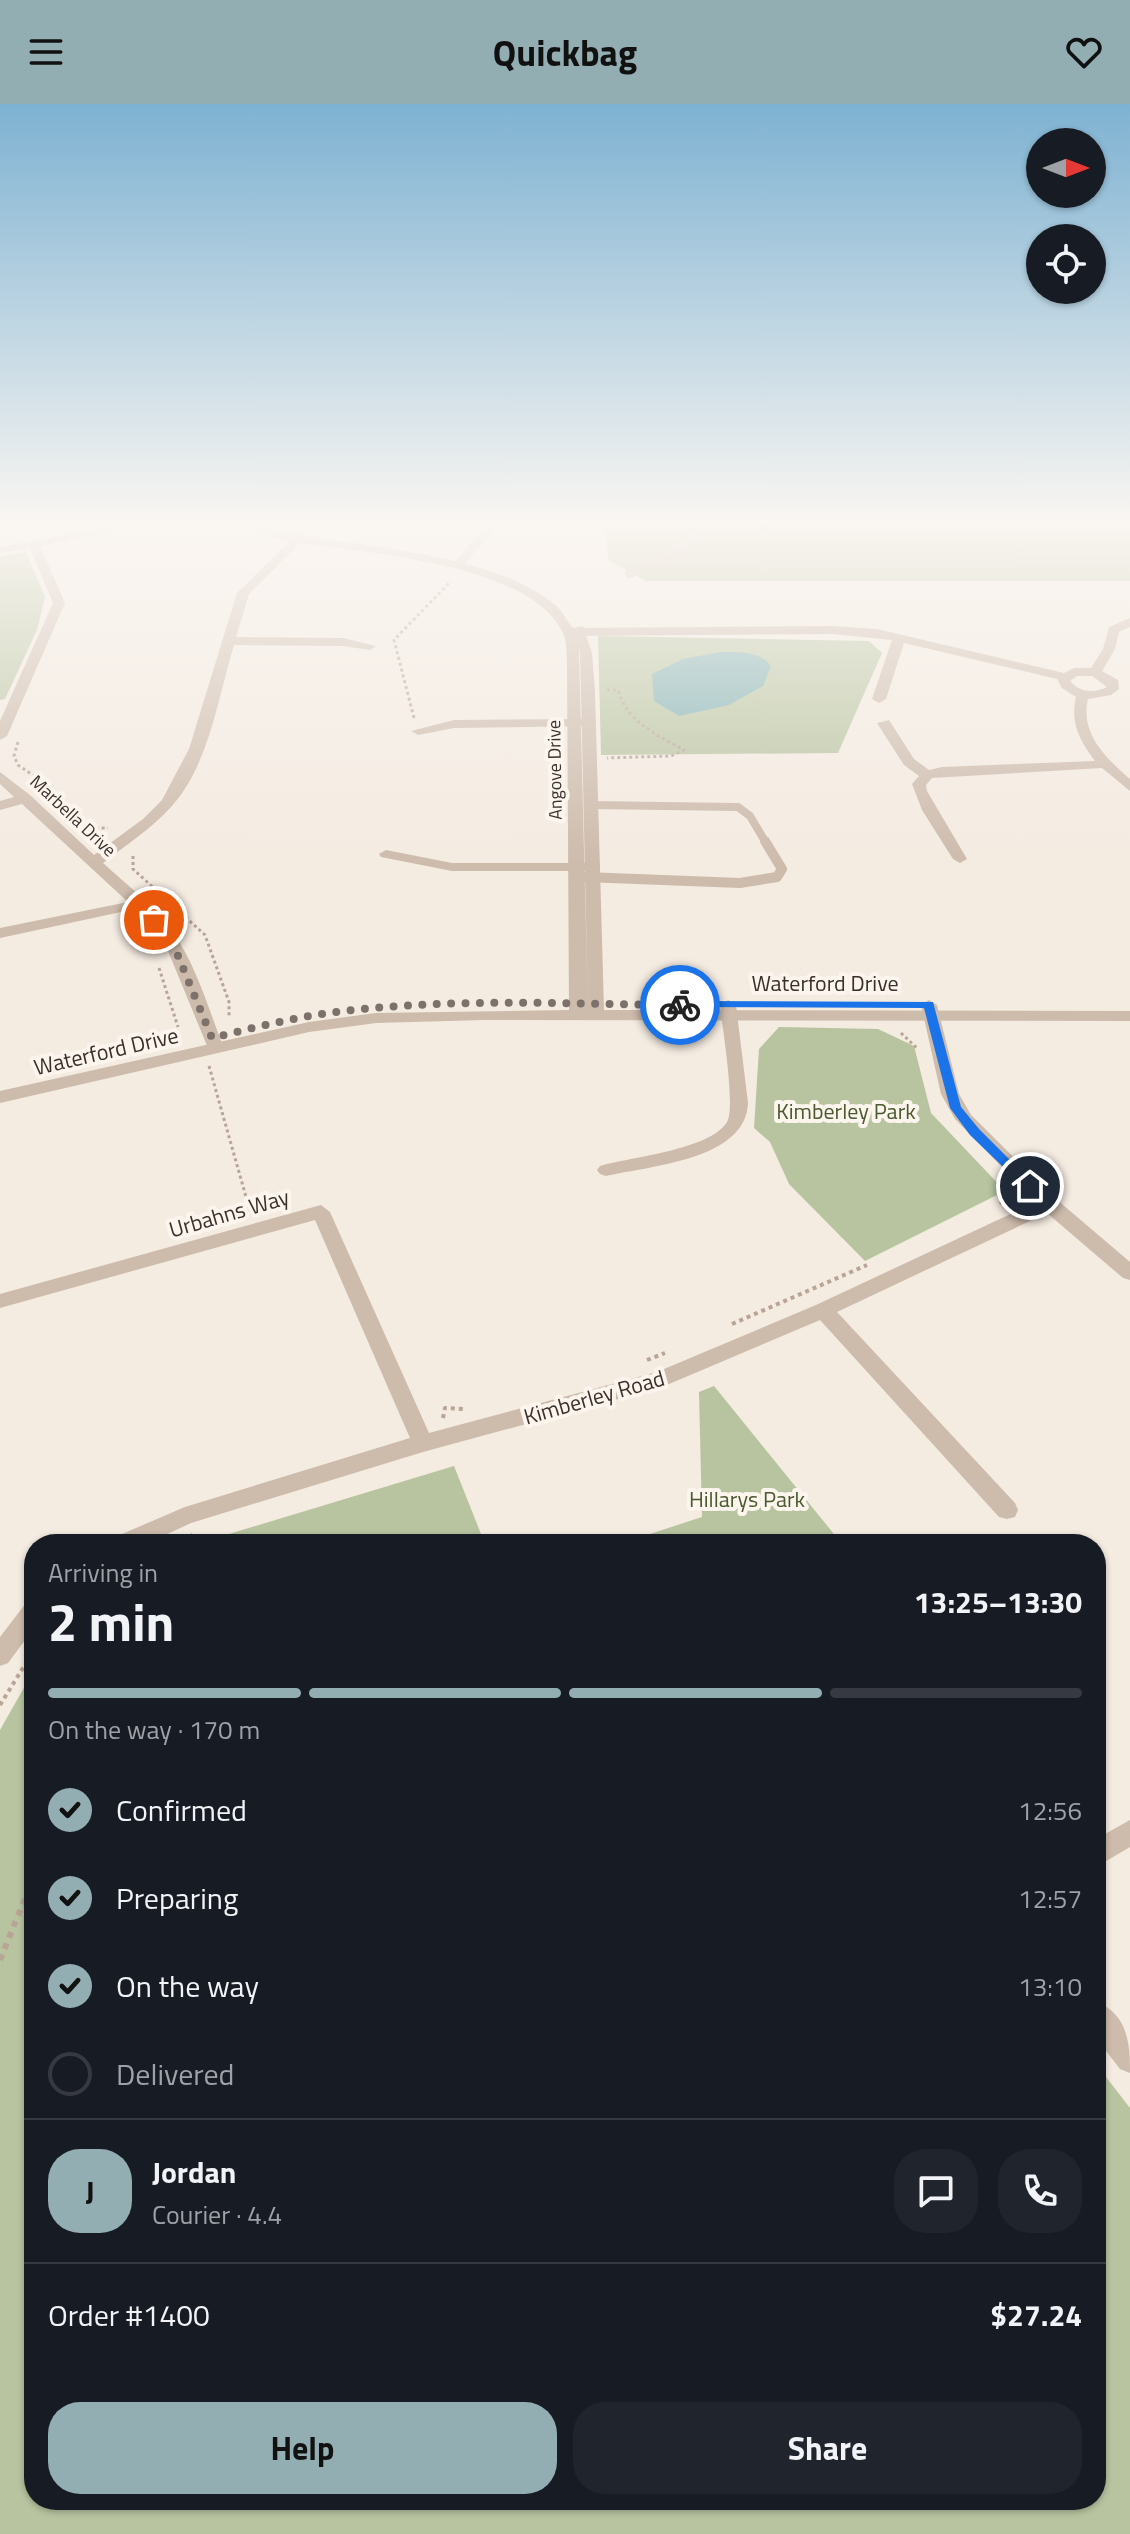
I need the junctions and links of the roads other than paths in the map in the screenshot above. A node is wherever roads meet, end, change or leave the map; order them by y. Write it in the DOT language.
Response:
graph roads {
  1 [pos="42,637"];
  2 [pos="229,637"];
  3 [pos="575,637"];
  4 [pos="578,637"];
  5 [pos="900,637"];
  6 [pos="906,637"];
  7 [pos="1111,637"];
  8 [pos="228,641"];
  9 [pos="370,646"];
  10 [pos="1095,672"];
  11 [pos="1064,677"];
  12 [pos="1113,689"];
  13 [pos="1130,693"];
  14 [pos="1083,694"];
  15 [pos="879,699"];
  16 [pos="4,716"];
  17 [pos="572,723"];
  18 [pos="588,723"];
  19 [pos="884,723"];
  20 [pos="418,731"];
  21 [pos="0,736"];
  22 [pos="1105,764"];
  23 [pos="927,775"];
  24 [pos="0,776"];
  25 [pos="1130,787"];
  26 [pos="25,798"];
  27 [pos="590,805"];
  28 [pos="0,806"];
  29 [pos="386,854"];
  30 [pos="960,859"];
  31 [pos="94,862"];
  32 [pos="574,872"];
  33 [pos="591,872"];
  34 [pos="139,904"];
  35 [pos="0,933"];
  36 [pos="1130,1005"];
  37 [pos="577,1010"];
  38 [pos="596,1010"];
  39 [pos="729,1010"];
  40 [pos="930,1010"];
  41 [pos="1130,1016"];
  42 [pos="211,1046"];
  43 [pos="0,1085"];
  44 [pos="0,1097"];
  45 [pos="606,1170"];
  46 [pos="1049,1204"];
  47 [pos="1126,1264"];
  48 [pos="0,1301"];
  49 [pos="823,1310"];
  50 [pos="423,1443"];
  51 [pos="1007,1510"];
  52 [pos="145,1534"];
  53 [pos="24,1623"];
  54 [pos="0,1655"];
  55 [pos="1130,1832"];
  56 [pos="1106,1848"];
  57 [pos="1106,2028"];
  58 [pos="1130,2059"];
  1 -- 16 [label="street"];
  2 -- 8 [label="street"];
  3 -- 17 [label="street, Angove Drive"];
  4 -- 18 [label="street, Angove Drive"];
  5 -- 15 [label="street"];
  6 -- 11 [label="street"];
  7 -- 10 [label="street"];
  8 -- 9 [label="street"];
  8 -- 31 [label="street"];
  10 -- 11 [label="street"];
  10 -- 12 [label="street"];
  11 -- 14 [label="street"];
  12 -- 13 [label="street"];
  12 -- 14 [label="street"];
  14 -- 22 [label="street"];
  16 -- 21 [label="street"];
  17 -- 18 [label="street"];
  17 -- 20 [label="street"];
  17 -- 32 [label="street, Angove Drive"];
  18 -- 27 [label="street, Angove Drive"];
  19 -- 23 [label="street"];
  22 -- 23 [label="street"];
  22 -- 25 [label="street"];
  23 -- 30 [label="street"];
  24 -- 26 [label="street, Marbella Drive"];
  26 -- 28 [label="street"];
  26 -- 31 [label="street, Marbella Drive"];
  27 -- 33 [label="street, Angove Drive"];
  27 -- 33 [label="lane"];
  29 -- 32 [label="street"];
  31 -- 34 [label="street, Marbella Drive"];
  32 -- 33 [label="street"];
  32 -- 37 [label="street, Angove Drive"];
  33 -- 38 [label="street, Angove Drive"];
  34 -- 35 [label="street"];
  34 -- 42 [label="street, Marbella Drive"];
  36 -- 40 [label="street, Waterford Drive"];
  37 -- 38 [label="street, Waterford Drive"];
  37 -- 42 [label="street, Waterford Drive"];
  38 -- 39 [label="street, Waterford Drive"];
  39 -- 40 [label="street, Waterford Drive"];
  39 -- 45 [label="street"];
  40 -- 41 [label="street, Waterford Drive"];
  40 -- 46 [label="street"];
  42 -- 43 [label="street, Waterford Drive"];
  42 -- 44 [label="street, Waterford Drive"];
  46 -- 47 [label="street"];
  46 -- 49 [label="street, Kimberley Road"];
  48 -- 50 [label="street, Urbahns Way"];
  49 -- 50 [label="street, Kimberley Road"];
  49 -- 51 [label="street"];
  50 -- 52 [label="street, Kimberley Road"];
  53 -- 54 [label="street"];
  55 -- 56 [label="street"];
  57 -- 58 [label="street"];
}
